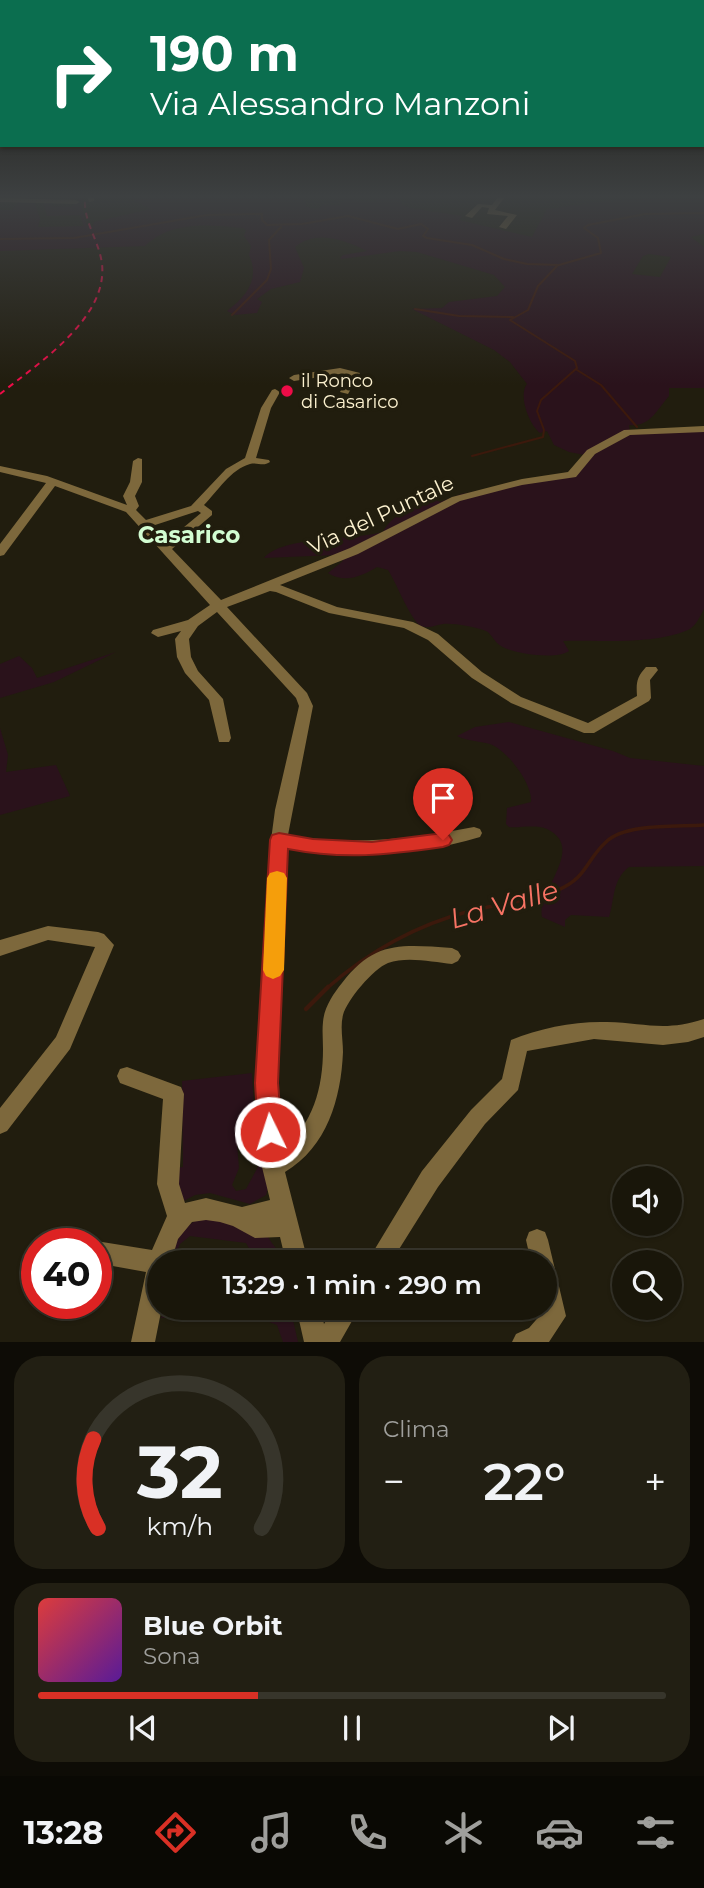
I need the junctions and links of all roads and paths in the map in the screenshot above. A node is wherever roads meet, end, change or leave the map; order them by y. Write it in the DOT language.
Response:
graph roads {
  1 [pos="294,378"];
  2 [pos="275,392"];
  3 [pos="345,392"];
  4 [pos="704,429"];
  5 [pos="249,460"];
  6 [pos="138,461"];
  7 [pos="265,462"];
  8 [pos="0,469"];
  9 [pos="52,482"];
  10 [pos="198,506"];
  11 [pos="130,510"];
  12 [pos="144,525"];
  13 [pos="3,545"];
  14 [pos="167,547"];
  15 [pos="269,587"];
  16 [pos="219,605"];
  17 [pos="193,623"];
  18 [pos="158,633"];
  19 [pos="651,670"];
  20 [pos="224,738"];
  21 [pos="474,833"];
  22 [pos="279,840"];
  23 [pos="0,947"];
  24 [pos="452,956"];
  25 [pos="704,1028"];
  26 [pos="127,1076"];
  27 [pos="0,1124"];
  28 [pos="273,1167"];
  29 [pos="286,1215"];
  30 [pos="179,1218"];
  31 [pos="163,1250"];
  32 [pos="294,1250"];
  33 [pos="385,1250"];
  34 [pos="112,1255"];
  35 [pos="147,1261"];
  36 [pos="147,1320"];
  37 [pos="311,1320"];
  38 [pos="340,1320"];
  39 [pos="551,1320"];
  40 [pos="316,1341"];
  41 [pos="143,1342"];
  42 [pos="524,1342"];
  1 -- 3 [label="street"];
  2 -- 5 [label="street"];
  4 -- 15 [label="street, Via del Puntale"];
  5 -- 7 [label="street"];
  5 -- 10 [label="street"];
  6 -- 11 [label="street"];
  8 -- 9 [label="street"];
  9 -- 11 [label="street"];
  9 -- 13 [label="street"];
  10 -- 12 [label="street"];
  10 -- 14 [label="street"];
  11 -- 12 [label="street"];
  12 -- 14 [label="street"];
  14 -- 16 [label="street"];
  15 -- 16 [label="street, Via del Puntale"];
  15 -- 19 [label="street"];
  16 -- 17 [label="street, Via del Puntale"];
  16 -- 22 [label="street"];
  17 -- 18 [label="street, Via del Puntale"];
  17 -- 20 [label="street"];
  21 -- 22 [label="street"];
  22 -- 28 [label="street"];
  23 -- 27 [label="street"];
  24 -- 28 [label="street"];
  25 -- 33 [label="street"];
  26 -- 30 [label="street"];
  28 -- 29 [label="street"];
  29 -- 30 [label="street"];
  29 -- 32 [label="street"];
  30 -- 31 [label="street"];
  34 -- 35 [label="street"];
  36 -- 41 [label="street"];
  37 -- 40 [label="street"];
  38 -- 40 [label="street"];
  39 -- 42 [label="street"];
}
